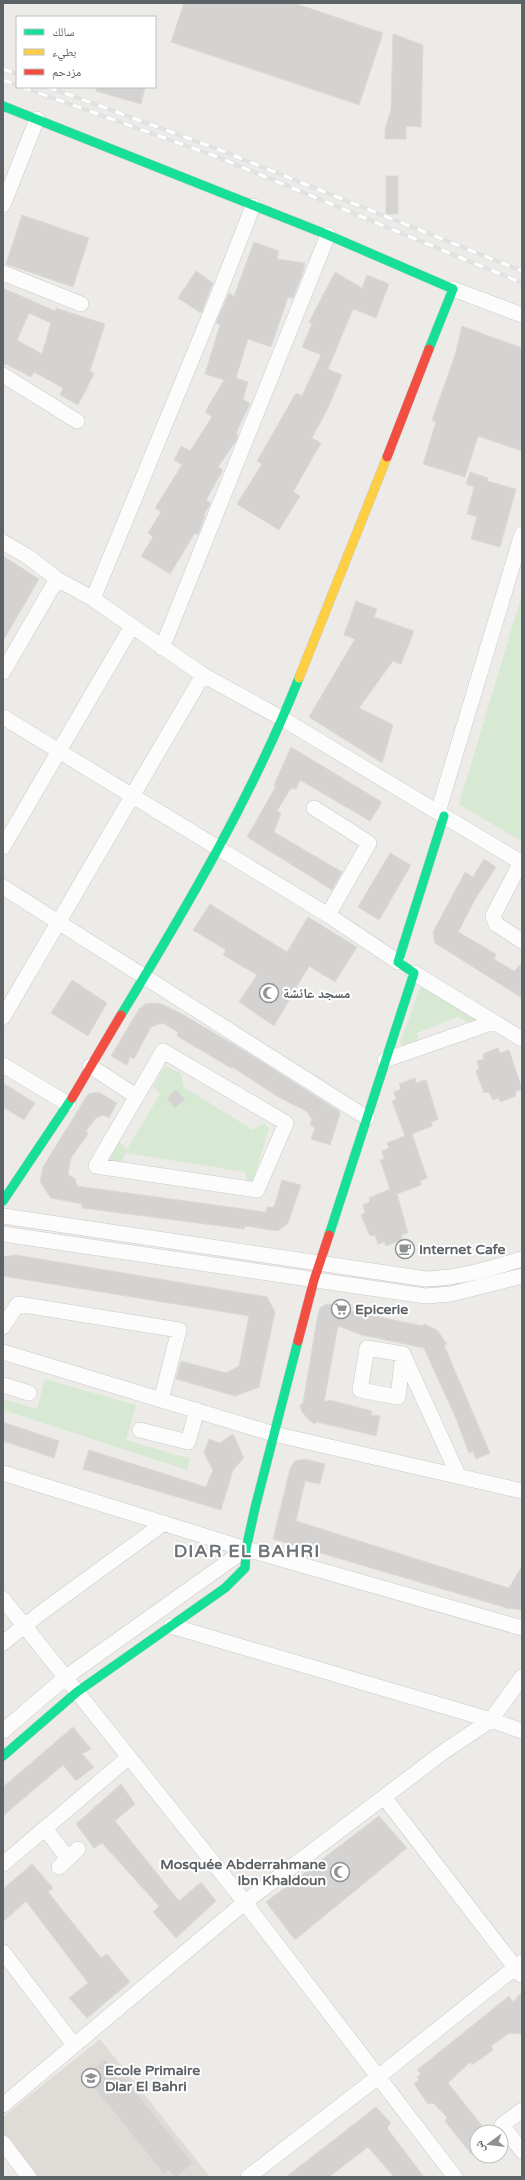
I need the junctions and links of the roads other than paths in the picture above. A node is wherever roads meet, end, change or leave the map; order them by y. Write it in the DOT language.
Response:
graph roads {
  1 [pos="3,106"];
  2 [pos="37,119"];
  3 [pos="3,205"];
  4 [pos="252,206"];
  5 [pos="328,235"];
  6 [pos="3,273"];
  7 [pos="453,289"];
  8 [pos="81,304"];
  9 [pos="522,315"];
  10 [pos="3,375"];
  11 [pos="77,421"];
  12 [pos="522,534"];
  13 [pos="3,542"];
  14 [pos="57,579"];
  15 [pos="93,599"];
  16 [pos="132,626"];
  17 [pos="162,648"];
  18 [pos="3,672"];
  19 [pos="203,675"];
  20 [pos="3,717"];
  21 [pos="283,720"];
  22 [pos="59,750"];
  23 [pos="132,796"];
  24 [pos="314,808"];
  25 [pos="441,814"];
  26 [pos="3,847"];
  27 [pos="218,850"];
  28 [pos="522,863"];
  29 [pos="3,887"];
  30 [pos="328,915"];
  31 [pos="59,922"];
  32 [pos="522,941"];
  33 [pos="398,962"];
  34 [pos="414,973"];
  35 [pos="145,976"];
  36 [pos="3,1017"];
  37 [pos="494,1022"];
  38 [pos="522,1039"];
  39 [pos="385,1060"];
  40 [pos="3,1065"];
  41 [pos="90,1066"];
  42 [pos="136,1096"];
  43 [pos="68,1104"];
  44 [pos="367,1118"];
  45 [pos="3,1201"];
  46 [pos="3,1216"];
  47 [pos="3,1234"];
  48 [pos="522,1259"];
  49 [pos="320,1263"];
  50 [pos="522,1276"];
  51 [pos="314,1280"];
  52 [pos="3,1327"];
  53 [pos="3,1352"];
  54 [pos="403,1354"];
  55 [pos="3,1385"];
  56 [pos="29,1393"];
  57 [pos="161,1400"];
  58 [pos="196,1410"];
  59 [pos="140,1430"];
  60 [pos="274,1434"];
  61 [pos="3,1474"];
  62 [pos="459,1477"];
  63 [pos="522,1491"];
  64 [pos="164,1523"];
  65 [pos="246,1549"];
  66 [pos="3,1599"];
  67 [pos="24,1626"];
  68 [pos="171,1626"];
  69 [pos="522,1628"];
  70 [pos="3,1643"];
  71 [pos="66,1677"];
  72 [pos="522,1677"];
  73 [pos="77,1692"];
  74 [pos="491,1720"];
  75 [pos="3,1731"];
  76 [pos="522,1731"];
  77 [pos="3,1756"];
  78 [pos="129,1757"];
  79 [pos="384,1797"];
  80 [pos="45,1828"];
  81 [pos="68,1859"];
  82 [pos="3,1864"];
  83 [pos="244,1903"];
  84 [pos="3,1952"];
  85 [pos="520,1968"];
  86 [pos="74,2045"];
  87 [pos="378,2078"];
  88 [pos="3,2105"];
  89 [pos="522,2110"];
  90 [pos="3,2144"];
  91 [pos="522,2151"];
  92 [pos="29,2177"];
  93 [pos="248,2177"];
  94 [pos="455,2177"];
  1 -- 2 [label="street"];
  2 -- 3 [label="street"];
  2 -- 4 [label="street"];
  4 -- 5 [label="street"];
  4 -- 15 [label="street"];
  5 -- 7 [label="street"];
  5 -- 17 [label="street"];
  6 -- 8 [label="street"];
  7 -- 9 [label="street"];
  7 -- 21 [label="street"];
  10 -- 11 [label="street"];
  12 -- 25 [label="street"];
  13 -- 14 [label="street"];
  14 -- 15 [label="street"];
  14 -- 18 [label="street"];
  15 -- 16 [label="street"];
  16 -- 17 [label="street"];
  16 -- 22 [label="street"];
  17 -- 19 [label="street"];
  19 -- 21 [label="street"];
  19 -- 23 [label="street"];
  20 -- 22 [label="street"];
  21 -- 25 [label="street"];
  21 -- 27 [label="street"];
  22 -- 23 [label="street"];
  22 -- 26 [label="street"];
  23 -- 27 [label="street"];
  23 -- 31 [label="street"];
  24 -- 30 [label="street"];
  25 -- 28 [label="street"];
  25 -- 33 [label="street"];
  27 -- 30 [label="street"];
  27 -- 35 [label="street"];
  28 -- 32 [label="street"];
  29 -- 31 [label="street"];
  30 -- 33 [label="street"];
  31 -- 35 [label="street"];
  31 -- 36 [label="street"];
  33 -- 34 [label="street"];
  34 -- 37 [label="street"];
  34 -- 39 [label="street"];
  35 -- 41 [label="street"];
  35 -- 44 [label="street"];
  37 -- 38 [label="street"];
  37 -- 39 [label="street"];
  39 -- 44 [label="street"];
  40 -- 43 [label="street"];
  41 -- 42 [label="street"];
  41 -- 43 [label="street"];
  42 -- 42 [label="street"];
  43 -- 45 [label="street"];
  44 -- 49 [label="street"];
  46 -- 49 [label="street"];
  47 -- 51 [label="street"];
  48 -- 49 [label="street"];
  49 -- 51 [label="street"];
  50 -- 51 [label="street"];
  51 -- 60 [label="street"];
  52 -- 57 [label="street"];
  53 -- 57 [label="street"];
  54 -- 62 [label="street"];
  55 -- 56 [label="street"];
  57 -- 58 [label="street"];
  58 -- 59 [label="street"];
  58 -- 60 [label="street"];
  60 -- 62 [label="street"];
  60 -- 65 [label="street"];
  61 -- 64 [label="street"];
  62 -- 63 [label="street"];
  64 -- 65 [label="street"];
  64 -- 67 [label="street"];
  65 -- 68 [label="street"];
  65 -- 69 [label="street"];
  65 -- 71 [label="street"];
  66 -- 67 [label="street"];
  67 -- 70 [label="street"];
  67 -- 71 [label="street"];
  68 -- 73 [label="street"];
  68 -- 74 [label="street"];
  71 -- 73 [label="street"];
  71 -- 75 [label="street"];
  72 -- 74 [label="street"];
  73 -- 77 [label="street"];
  73 -- 78 [label="street"];
  74 -- 76 [label="street"];
  74 -- 79 [label="street"];
  78 -- 80 [label="street"];
  78 -- 83 [label="street"];
  79 -- 83 [label="street"];
  79 -- 85 [label="street"];
  80 -- 81 [label="street"];
  80 -- 82 [label="street"];
  83 -- 86 [label="street"];
  83 -- 87 [label="street"];
  84 -- 86 [label="street"];
  85 -- 87 [label="street"];
  86 -- 88 [label="street"];
  87 -- 93 [label="street"];
  87 -- 94 [label="street"];
  89 -- 91 [label="street"];
  90 -- 92 [label="street"];
}
